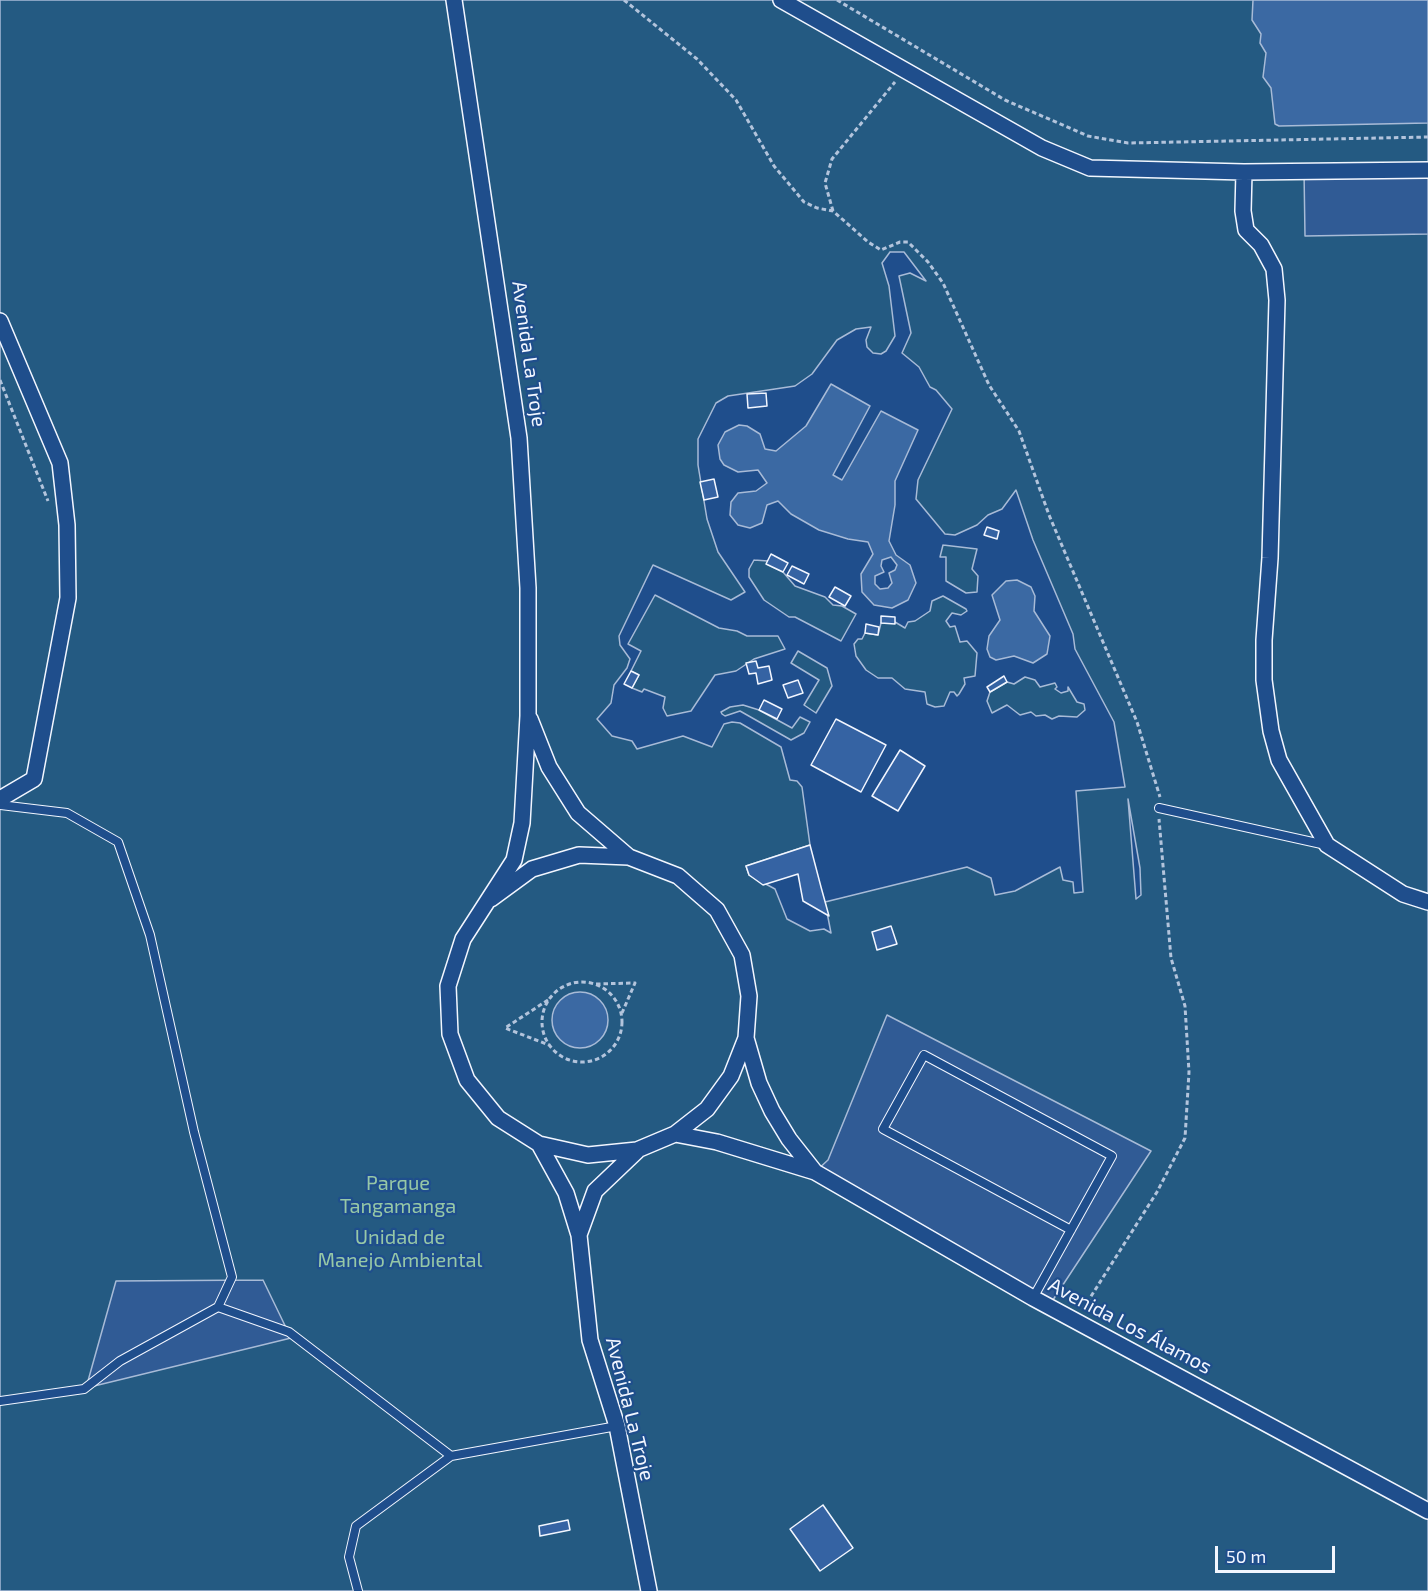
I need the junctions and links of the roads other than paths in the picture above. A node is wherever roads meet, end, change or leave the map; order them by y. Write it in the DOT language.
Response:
graph roads {
  1 [pos="454,0"];
  2 [pos="781,0"];
  3 [pos="1428,170"];
  4 [pos="1244,172"];
  5 [pos="0,321"];
  6 [pos="528,716"];
  7 [pos="0,799"];
  8 [pos="0,805"];
  9 [pos="1159,808"];
  10 [pos="1328,845"];
  11 [pos="629,857"];
  12 [pos="491,899"];
  13 [pos="1428,902"];
  14 [pos="746,1038"];
  15 [pos="675,1134"];
  16 [pos="539,1144"];
  17 [pos="637,1150"];
  18 [pos="815,1172"];
  19 [pos="1071,1230"];
  20 [pos="579,1235"];
  21 [pos="1033,1298"];
  22 [pos="218,1307"];
  23 [pos="0,1401"];
  24 [pos="617,1426"];
  25 [pos="451,1456"];
  26 [pos="1428,1511"];
  27 [pos="358,1591"];
  28 [pos="650,1591"];
  1 -- 6 [label="street, Avenida La Troje"];
  2 -- 4 [label="street"];
  3 -- 4 [label="street"];
  4 -- 10 [label="street"];
  5 -- 7 [label="street"];
  6 -- 11 [label="street, Avenida La Troje"];
  6 -- 12 [label="street, Avenida La Troje"];
  8 -- 22 [label="lane"];
  9 -- 10 [label="lane"];
  10 -- 13 [label="street"];
  11 -- 12 [label="street"];
  11 -- 14 [label="street"];
  12 -- 16 [label="street, Avenida La Troje"];
  14 -- 15 [label="street"];
  14 -- 18 [label="street, Avenida Los Álamos"];
  15 -- 17 [label="street"];
  15 -- 18 [label="street, Avenida Los Álamos"];
  16 -- 17 [label="street"];
  16 -- 20 [label="street, Avenida La Troje"];
  17 -- 20 [label="street, Avenida La Troje"];
  18 -- 21 [label="street, Avenida Los Álamos"];
  19 -- 19 [label="lane"];
  19 -- 21 [label="lane"];
  20 -- 24 [label="street, Avenida La Troje"];
  21 -- 26 [label="street, Avenida Los Álamos"];
  22 -- 23 [label="lane"];
  22 -- 25 [label="lane"];
  24 -- 25 [label="lane"];
  24 -- 28 [label="street, Avenida La Troje"];
  25 -- 27 [label="lane"];
}
